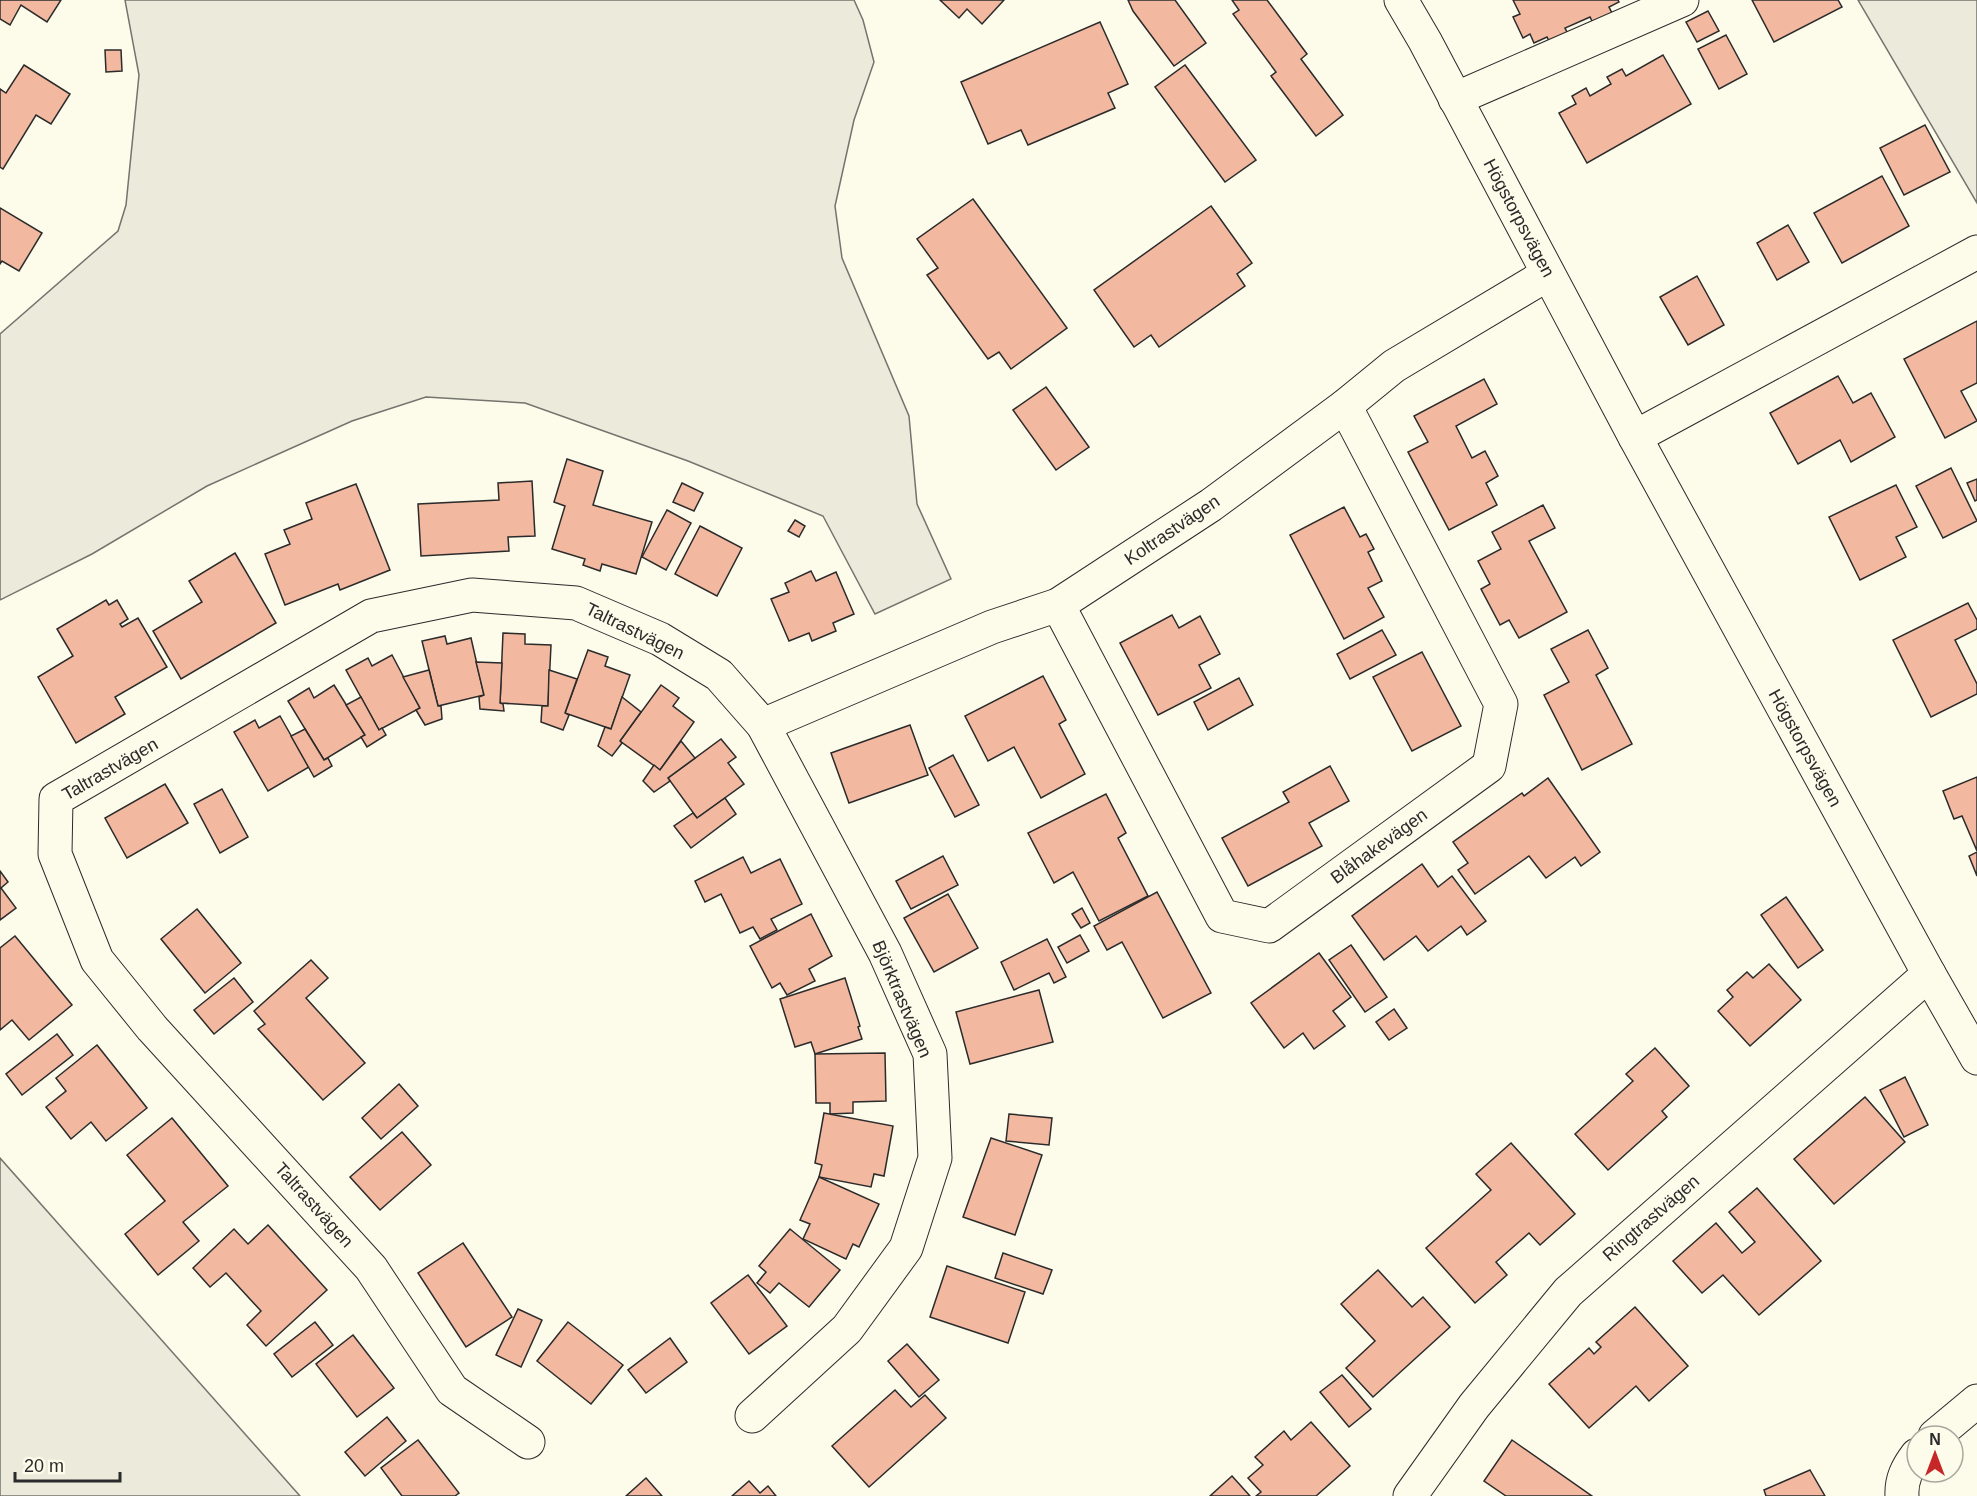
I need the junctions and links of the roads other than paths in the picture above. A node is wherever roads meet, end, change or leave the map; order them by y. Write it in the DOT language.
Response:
graph roads {
  1 [pos="1401,0"];
  2 [pos="1682,0"];
  3 [pos="1455,99"];
  4 [pos="1977,252"];
  5 [pos="1548,274"];
  6 [pos="1345,406"];
  7 [pos="1635,437"];
  8 [pos="1058,605"];
  9 [pos="763,725"];
  10 [pos="1929,974"];
  11 [pos="1977,1058"];
  12 [pos="1977,1401"];
  13 [pos="752,1416"];
  14 [pos="1949,1424"];
  15 [pos="528,1442"];
  16 [pos="1905,1476"];
  17 [pos="1410,1496"];
  18 [pos="1902,1496"];
  1 -- 3 [label="street, Högstorpsvägen"];
  2 -- 3 [label="street"];
  3 -- 5 [label="street, Högstorpsvägen"];
  4 -- 7 [label="street"];
  5 -- 6 [label="street, Koltrastvägen"];
  5 -- 7 [label="street, Högstorpsvägen"];
  6 -- 8 [label="street, Koltrastvägen"];
  6 -- 8 [label="street, Blåhakevägen"];
  7 -- 10 [label="street, Högstorpsvägen"];
  8 -- 9 [label="street, Koltrastvägen"];
  9 -- 13 [label="street, Björktrastvägen"];
  9 -- 15 [label="street, Taltrastvägen"];
  10 -- 11 [label="street, Högstorpsvägen"];
  10 -- 17 [label="street, Ringtrastvägen"];
  12 -- 14 [label="street"];
  16 -- 18 [label="street"];
}
